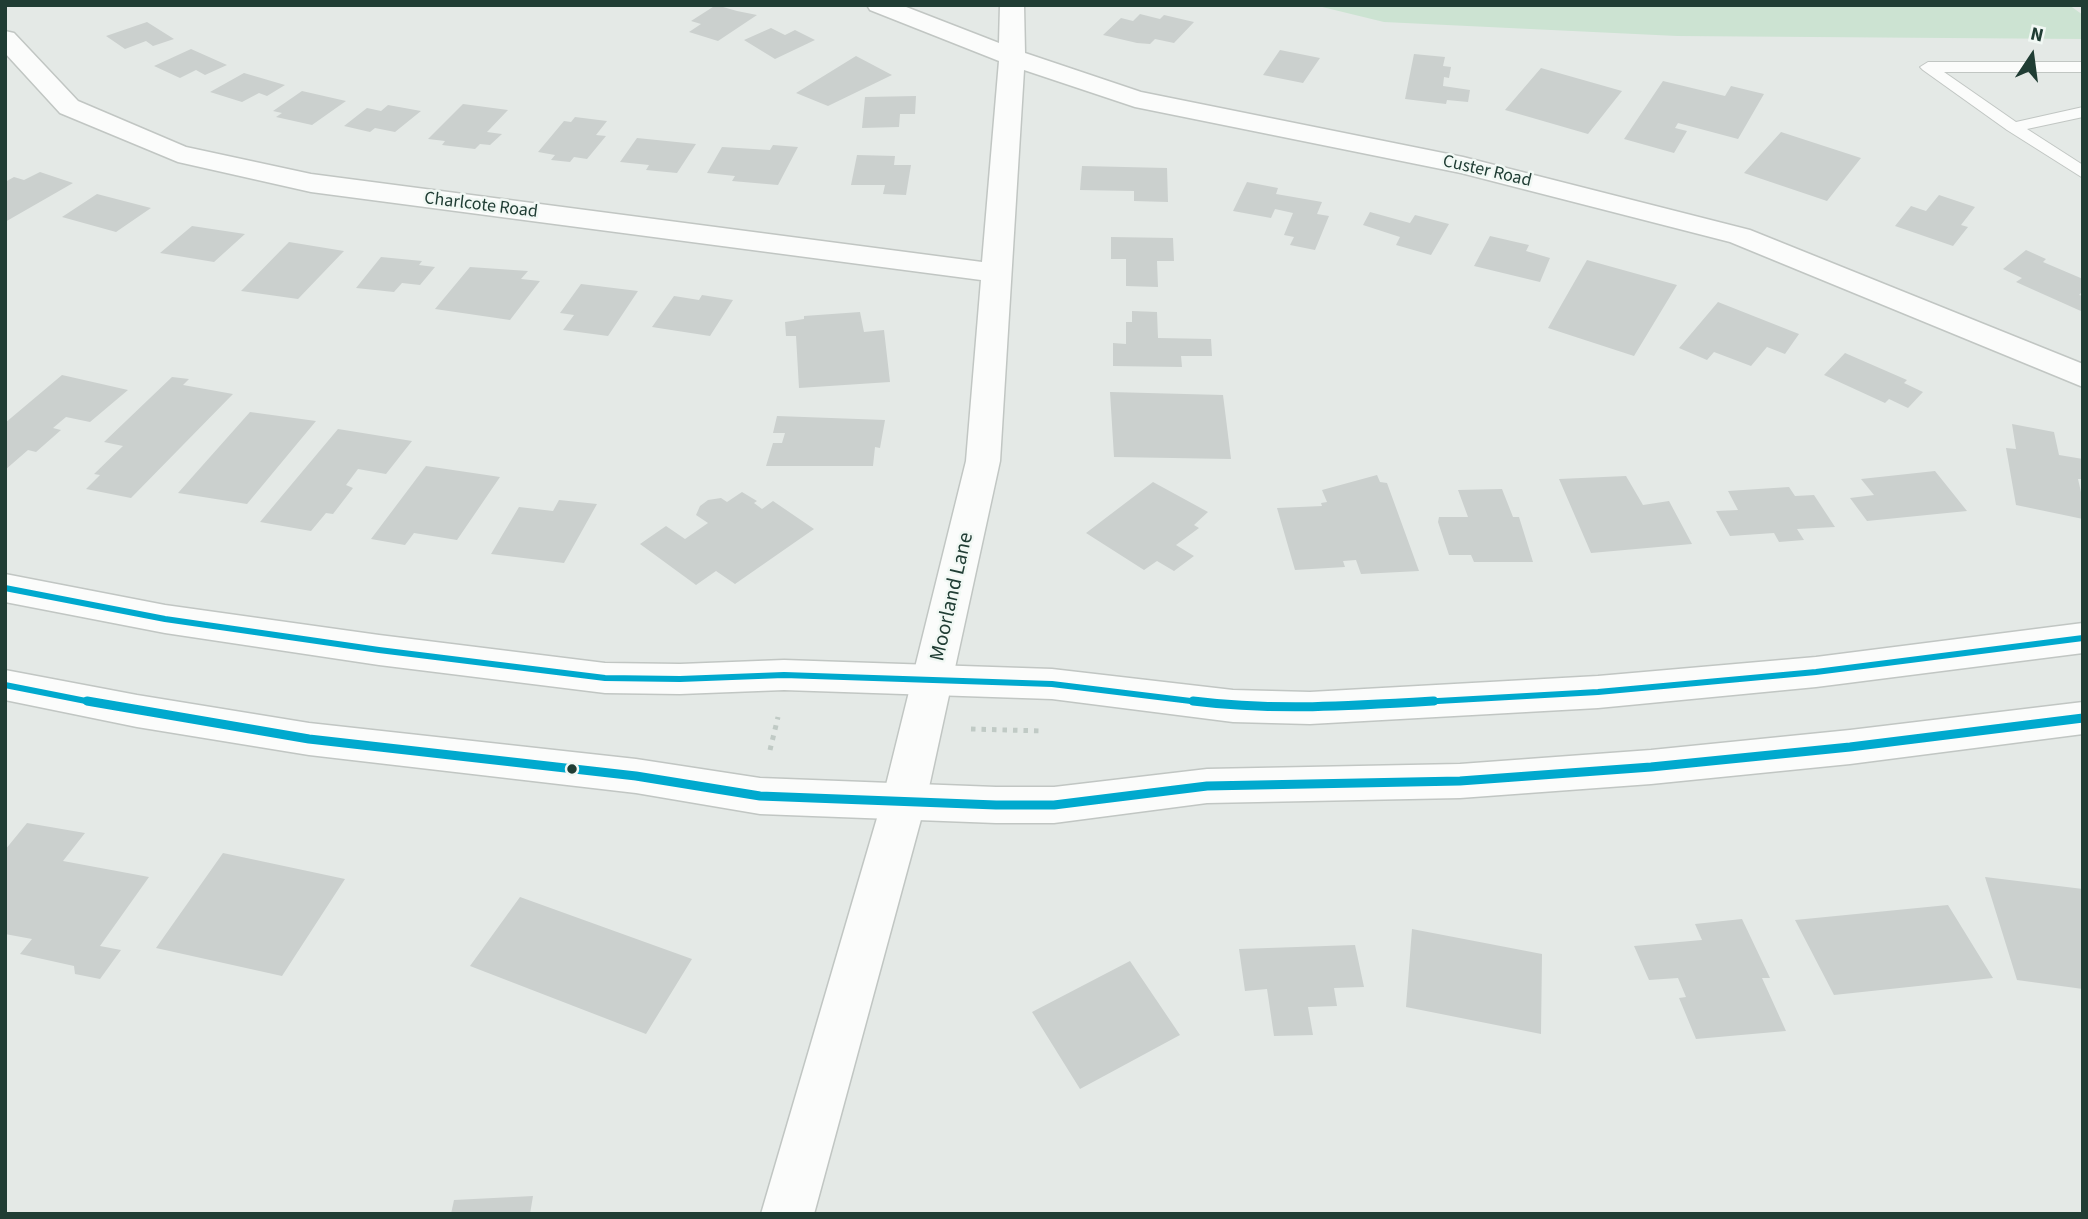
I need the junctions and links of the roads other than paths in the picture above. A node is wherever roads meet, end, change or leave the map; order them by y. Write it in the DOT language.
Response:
graph roads {
  1 [pos="879,5"];
  2 [pos="1012,5"];
  3 [pos="5,38"];
  4 [pos="1012,57"];
  5 [pos="2083,67"];
  6 [pos="2083,112"];
  7 [pos="2013,127"];
  8 [pos="2083,173"];
  9 [pos="997,272"];
  10 [pos="2083,377"];
  11 [pos="5,588"];
  12 [pos="2083,638"];
  13 [pos="934,681"];
  14 [pos="5,685"];
  15 [pos="2083,718"];
  16 [pos="904,801"];
  17 [pos="787,1214"];
  1 -- 4 [label="street, Custer Road"];
  2 -- 4 [label="street, Moorland Lane"];
  3 -- 9 [label="street, Charlcote Road"];
  4 -- 9 [label="street, Moorland Lane"];
  4 -- 10 [label="street, Custer Road"];
  5 -- 7 [label="lane"];
  6 -- 7 [label="lane"];
  7 -- 8 [label="lane"];
  9 -- 13 [label="street, Moorland Lane"];
  11 -- 13 [label="street"];
  12 -- 13 [label="street"];
  13 -- 16 [label="street, Moorland Lane"];
  14 -- 16 [label="street"];
  15 -- 16 [label="street"];
  16 -- 17 [label="street, Moorland Lane"];
}
